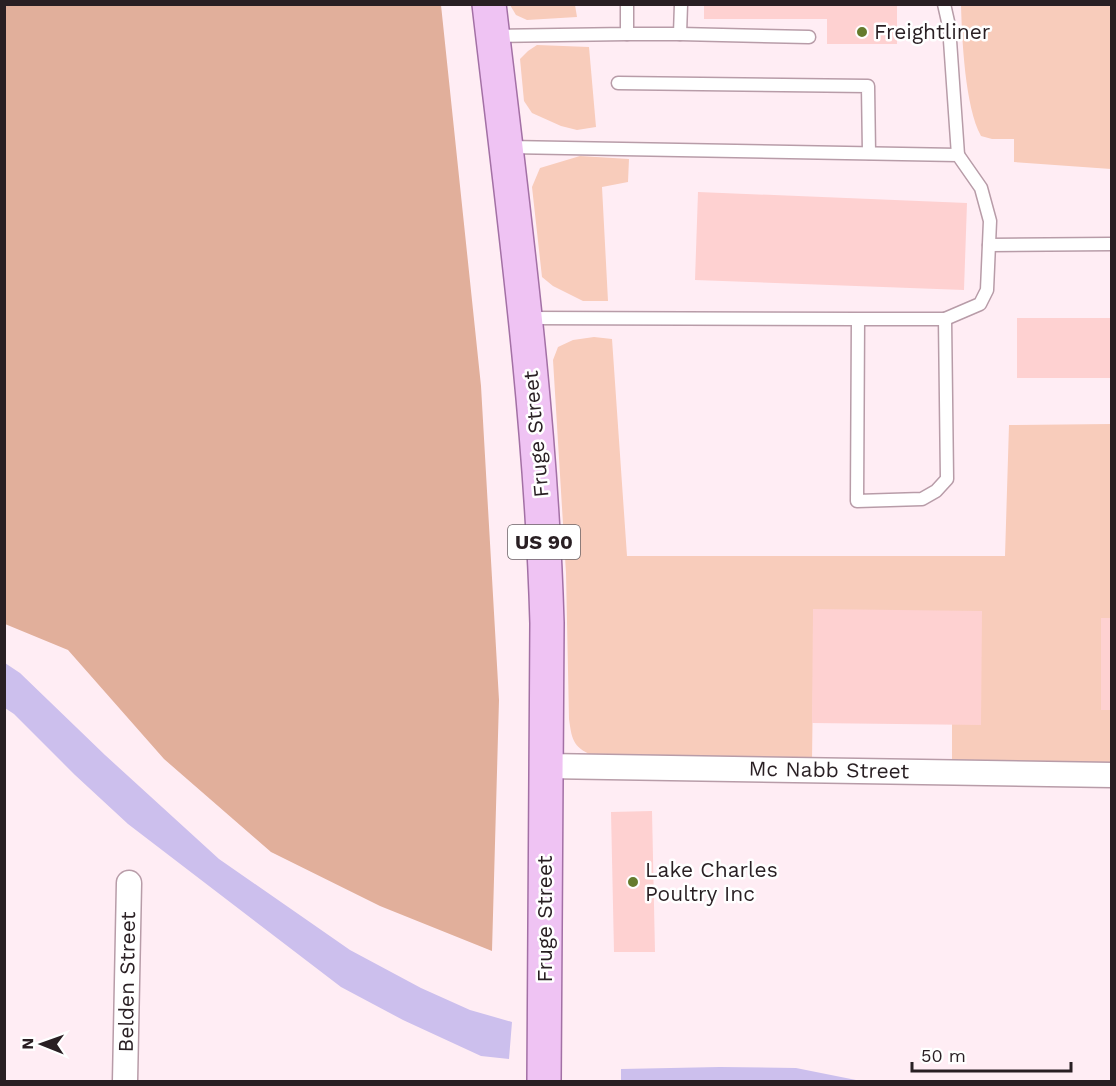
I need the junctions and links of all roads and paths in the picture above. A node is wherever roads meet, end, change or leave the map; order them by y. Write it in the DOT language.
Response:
graph roads {
  1 [pos="489,4"];
  2 [pos="627,4"];
  3 [pos="681,4"];
  4 [pos="944,4"];
  5 [pos="627,34"];
  6 [pos="680,34"];
  7 [pos="493,36"];
  8 [pos="809,37"];
  9 [pos="618,83"];
  10 [pos="506,147"];
  11 [pos="869,153"];
  12 [pos="958,155"];
  13 [pos="1112,244"];
  14 [pos="989,245"];
  15 [pos="525,318"];
  16 [pos="858,319"];
  17 [pos="945,319"];
  18 [pos="546,766"];
  19 [pos="1112,775"];
  20 [pos="129,882"];
  21 [pos="125,1082"];
  22 [pos="544,1082"];
  1 -- 7 [label="main road, Fruge Street / US 90"];
  2 -- 5 [label="lane"];
  3 -- 6 [label="lane"];
  4 -- 12 [label="lane"];
  5 -- 6 [label="lane"];
  5 -- 7 [label="lane"];
  6 -- 8 [label="lane"];
  7 -- 10 [label="main road, Fruge Street / US 90"];
  9 -- 11 [label="lane"];
  10 -- 11 [label="lane"];
  10 -- 15 [label="main road, Fruge Street / US 90"];
  11 -- 12 [label="lane"];
  12 -- 14 [label="lane"];
  13 -- 14 [label="lane"];
  14 -- 17 [label="lane"];
  15 -- 16 [label="lane"];
  15 -- 18 [label="main road, Fruge Street / US 90"];
  16 -- 17 [label="lane"];
  16 -- 17 [label="lane"];
  18 -- 19 [label="street, Mc Nabb Street"];
  18 -- 22 [label="main road, Fruge Street / US 90"];
  20 -- 21 [label="street, Belden Street"];
}
